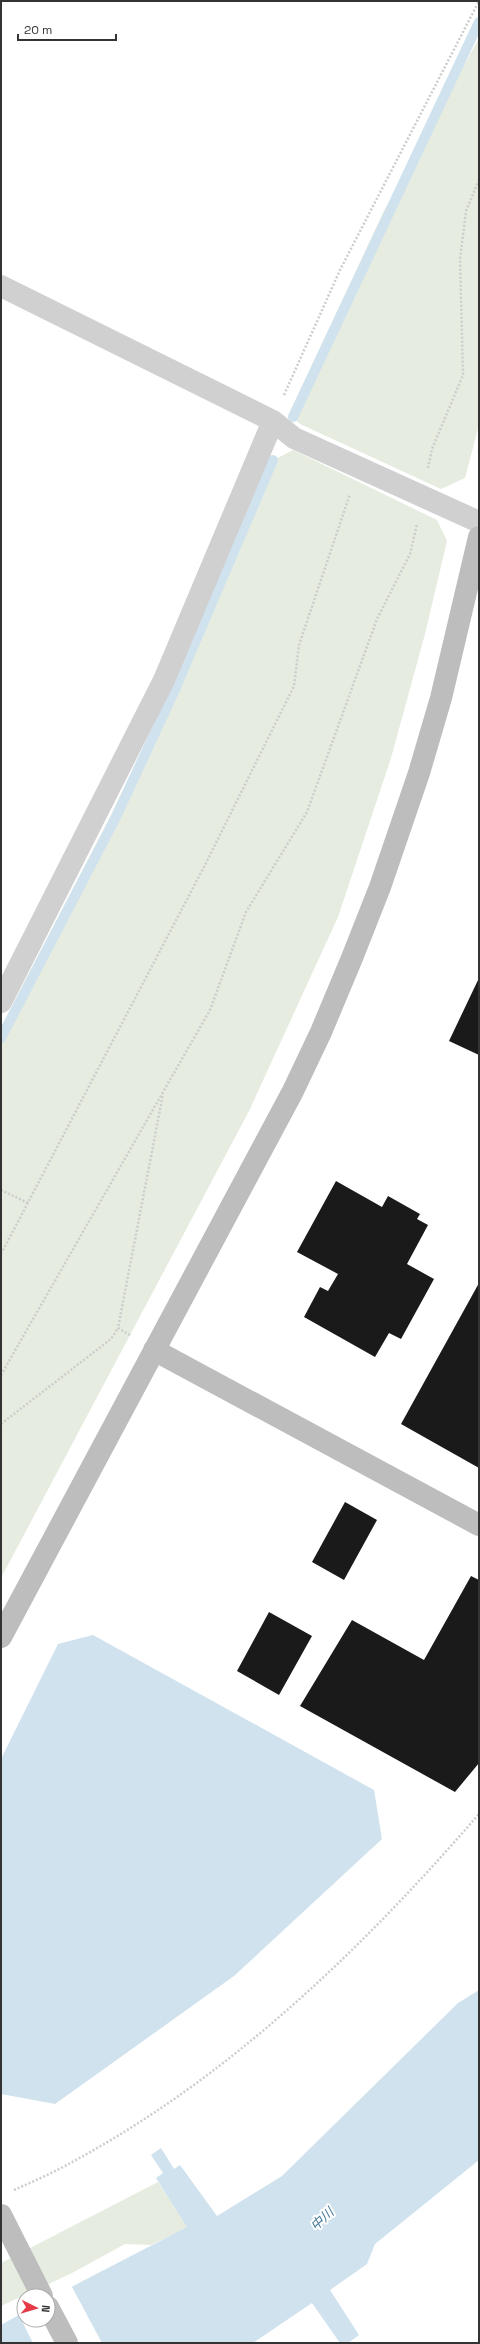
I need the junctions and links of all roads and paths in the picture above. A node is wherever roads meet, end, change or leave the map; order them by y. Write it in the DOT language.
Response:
graph roads {
  1 [pos="479,1"];
  2 [pos="479,180"];
  3 [pos="1,286"];
  4 [pos="273,421"];
  5 [pos="359,467"];
  6 [pos="422,496"];
  7 [pos="479,522"];
  8 [pos="479,537"];
  9 [pos="1,1002"];
  10 [pos="164,1090"];
  11 [pos="1,1190"];
  12 [pos="28,1203"];
  13 [pos="1,1254"];
  14 [pos="118,1328"];
  15 [pos="145,1344"];
  16 [pos="1,1375"];
  17 [pos="1,1424"];
  18 [pos="479,1525"];
  19 [pos="1,1637"];
  20 [pos="479,1814"];
  21 [pos="8,2193"];
  22 [pos="5,2223"];
  23 [pos="38,2288"];
  24 [pos="56,2322"];
  25 [pos="67,2343"];
  1 -- 4 [label="path"];
  2 -- 6 [label="path"];
  3 -- 4 [label="street"];
  4 -- 5 [label="street"];
  4 -- 9 [label="street"];
  5 -- 6 [label="street"];
  5 -- 12 [label="path"];
  6 -- 7 [label="street"];
  6 -- 10 [label="path"];
  8 -- 15 [label="street"];
  10 -- 14 [label="path"];
  10 -- 16 [label="path"];
  11 -- 12 [label="path"];
  12 -- 13 [label="path"];
  14 -- 15 [label="path"];
  14 -- 17 [label="path"];
  15 -- 18 [label="street"];
  15 -- 19 [label="street"];
  20 -- 21 [label="path"];
  22 -- 23 [label="street"];
  24 -- 25 [label="street"];
}
